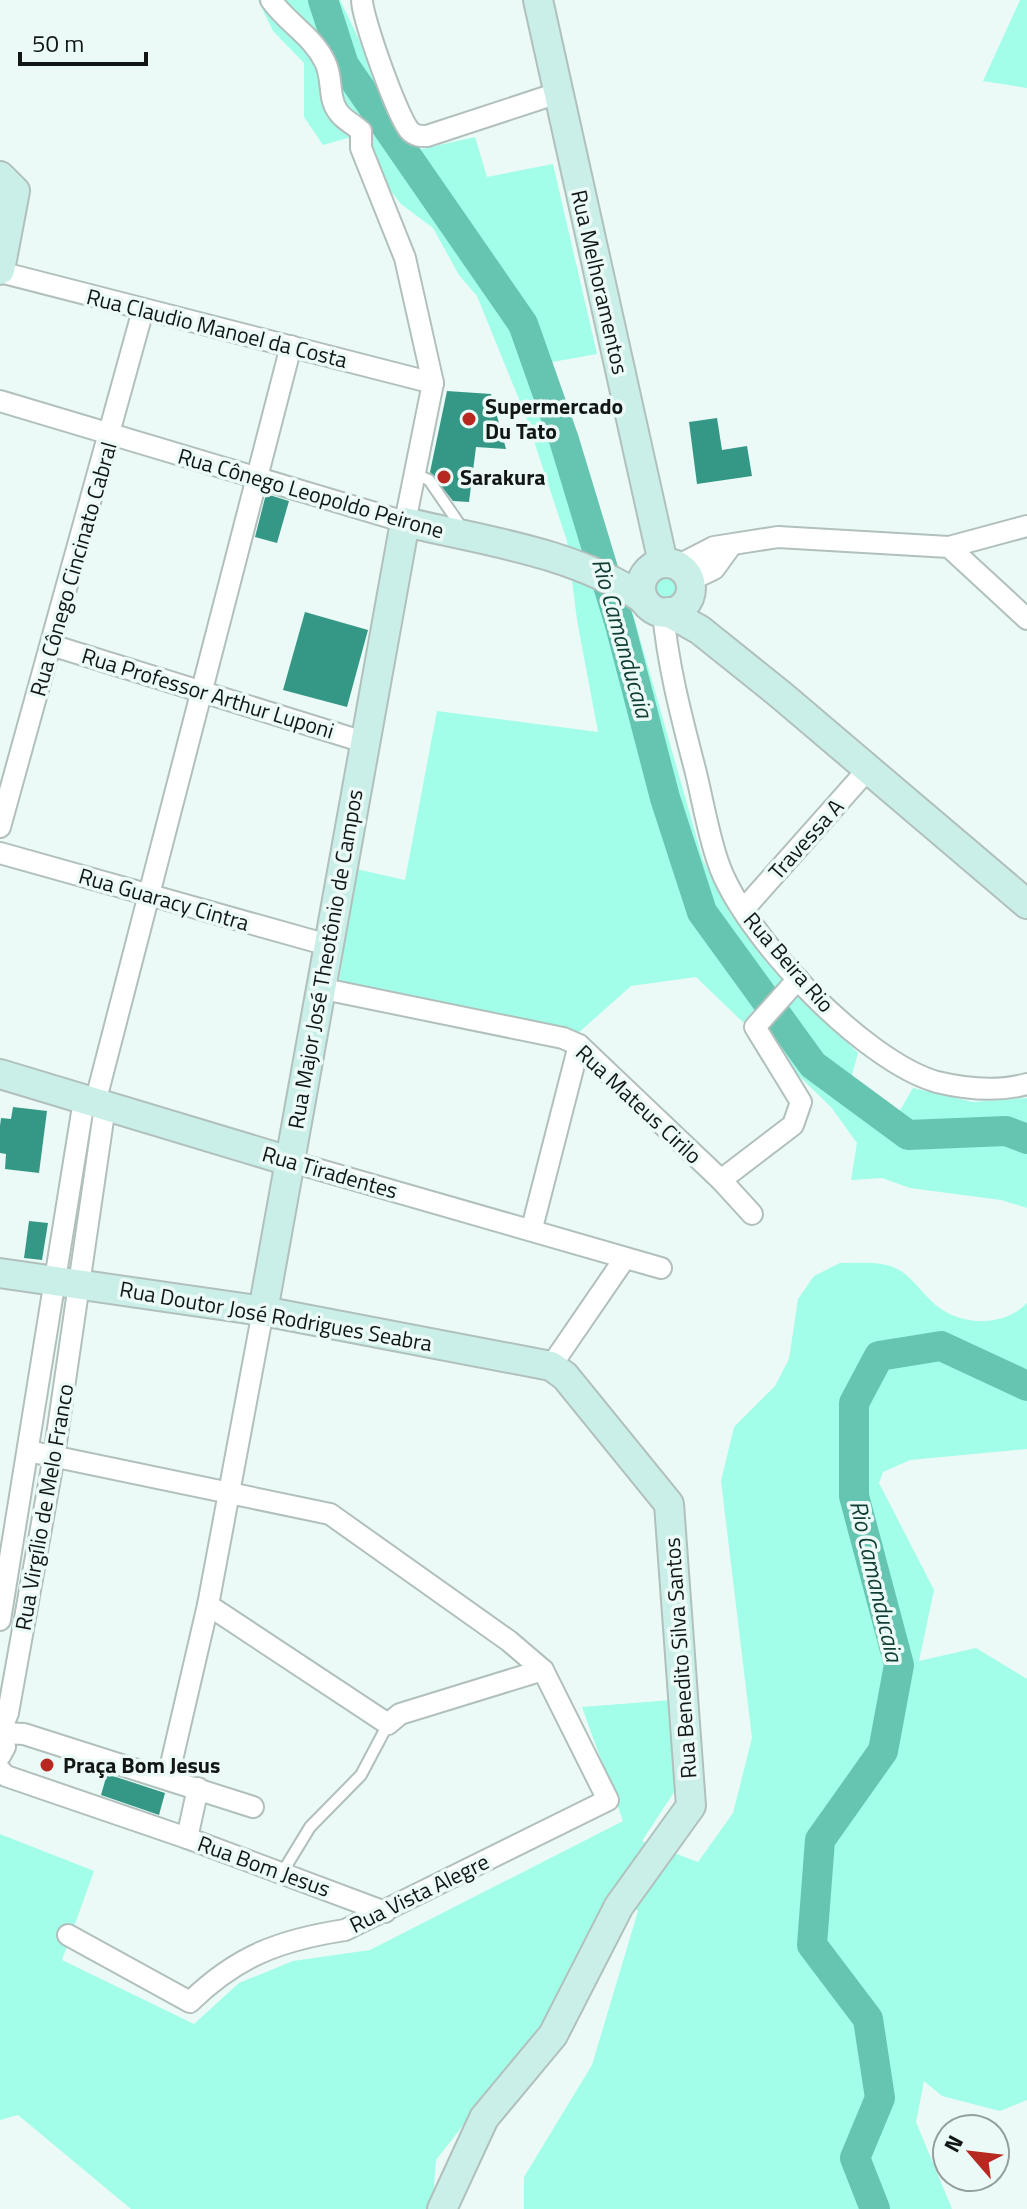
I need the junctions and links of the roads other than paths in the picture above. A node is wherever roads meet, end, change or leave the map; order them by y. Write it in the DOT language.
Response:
graph roads {
  1 [pos="271,0"];
  2 [pos="362,0"];
  3 [pos="538,0"];
  4 [pos="558,93"];
  5 [pos="0,176"];
  6 [pos="0,271"];
  7 [pos="143,310"];
  8 [pos="291,346"];
  9 [pos="433,383"];
  10 [pos="0,401"];
  11 [pos="111,435"];
  12 [pos="415,474"];
  13 [pos="255,478"];
  14 [pos="405,522"];
  15 [pos="1027,526"];
  16 [pos="466,537"];
  17 [pos="949,547"];
  18 [pos="662,588"];
  19 [pos="1027,619"];
  20 [pos="51,645"];
  21 [pos="199,690"];
  22 [pos="364,742"];
  23 [pos="9,758"];
  24 [pos="869,768"];
  25 [pos="0,827"];
  26 [pos="0,853"];
  27 [pos="147,895"];
  28 [pos="1027,904"];
  29 [pos="743,910"];
  30 [pos="328,945"];
  31 [pos="798,979"];
  32 [pos="319,988"];
  33 [pos="579,1045"];
  34 [pos="0,1074"];
  35 [pos="1027,1084"];
  36 [pos="95,1103"];
  37 [pos="289,1161"];
  38 [pos="721,1180"];
  39 [pos="752,1214"];
  40 [pos="532,1228"];
  41 [pos="625,1258"];
  42 [pos="661,1268"];
  43 [pos="0,1273"];
  44 [pos="67,1282"];
  45 [pos="263,1311"];
  46 [pos="551,1366"];
  47 [pos="28,1451"];
  48 [pos="54,1456"];
  49 [pos="230,1491"];
  50 [pos="208,1605"];
  51 [pos="0,1620"];
  52 [pos="543,1670"];
  53 [pos="388,1724"];
  54 [pos="1,1731"];
  55 [pos="0,1756"];
  56 [pos="0,1770"];
  57 [pos="168,1777"];
  58 [pos="198,1788"];
  59 [pos="253,1807"];
  60 [pos="187,1838"];
  61 [pos="282,1873"];
  62 [pos="385,1912"];
  63 [pos="68,1935"];
  64 [pos="442,2209"];
  1 -- 9 [label="street, Rua Major José Theotônio de Campos"];
  2 -- 4 [label="street"];
  3 -- 4 [label="main road, Rua Melhoramentos"];
  4 -- 18 [label="main road, Rua Melhoramentos"];
  5 -- 6 [label="main road"];
  6 -- 7 [label="street, Rua Claudio Manoel da Costa"];
  7 -- 8 [label="street, Rua Claudio Manoel da Costa"];
  7 -- 11 [label="street, Rua Cônego Cincinato Cabral"];
  8 -- 9 [label="street, Rua Claudio Manoel da Costa"];
  8 -- 13 [label="street"];
  9 -- 12 [label="street, Rua Major José Theotônio de Campos"];
  10 -- 11 [label="street, Rua Cônego Leopoldo Peirone"];
  11 -- 13 [label="street, Rua Cônego Leopoldo Peirone"];
  11 -- 20 [label="street, Rua Cônego Cincinato Cabral"];
  12 -- 14 [label="street, Rua Major José Theotônio de Campos"];
  12 -- 16 [label="lane"];
  13 -- 14 [label="street, Rua Cônego Leopoldo Peirone"];
  13 -- 21 [label="street"];
  14 -- 16 [label="main road, Rua Cônego Leopoldo Peirone"];
  14 -- 22 [label="main road, Rua Major José Theotônio de Campos"];
  15 -- 17 [label="street"];
  16 -- 18 [label="main road, Rua Cônego Leopoldo Peirone"];
  17 -- 18 [label="street"];
  17 -- 19 [label="street"];
  18 -- 24 [label="main road, Rua Cônego Leopoldo Peirone"];
  18 -- 29 [label="street, Rua Beira Rio"];
  20 -- 21 [label="street, Rua Professor Arthur Luponi"];
  20 -- 23 [label="street, Rua Cônego Cincinato Cabral"];
  21 -- 22 [label="street, Rua Professor Arthur Luponi"];
  21 -- 27 [label="street"];
  22 -- 30 [label="main road, Rua Major José Theotônio de Campos"];
  23 -- 25 [label="street, Rua Cônego Cincinato Cabral"];
  24 -- 28 [label="main road, Rua Cônego Leopoldo Peirone"];
  24 -- 29 [label="street, Travessa A"];
  26 -- 27 [label="street, Rua Guaracy Cintra"];
  27 -- 30 [label="street, Rua Guaracy Cintra"];
  27 -- 36 [label="street"];
  29 -- 31 [label="street, Rua Beira Rio"];
  30 -- 32 [label="main road, Rua Major José Theotônio de Campos"];
  31 -- 35 [label="street, Rua Beira Rio"];
  31 -- 38 [label="street"];
  32 -- 33 [label="street, Rua Mateus Cirilo"];
  32 -- 37 [label="main road, Rua Major José Theotônio de Campos"];
  33 -- 38 [label="street, Rua Mateus Cirilo"];
  33 -- 40 [label="street"];
  34 -- 36 [label="main road, Rua Tiradentes"];
  36 -- 37 [label="main road, Rua Tiradentes"];
  36 -- 44 [label="street"];
  37 -- 40 [label="street, Rua Tiradentes"];
  37 -- 45 [label="main road, Rua Major José Theotônio de Campos"];
  38 -- 39 [label="street, Rua Mateus Cirilo"];
  40 -- 41 [label="street, Rua Tiradentes"];
  41 -- 42 [label="street, Rua Tiradentes"];
  41 -- 46 [label="street"];
  43 -- 44 [label="main road, Rua Doutor José Rodrigues Seabra"];
  44 -- 45 [label="main road, Rua Doutor José Rodrigues Seabra"];
  44 -- 47 [label="street, Rua Virgílio de Melo Franco"];
  44 -- 48 [label="street, Rua Virgílio de Melo Franco"];
  45 -- 46 [label="main road, Rua Doutor José Rodrigues Seabra"];
  45 -- 49 [label="street, Rua Major José Theotônio de Campos"];
  46 -- 64 [label="main road, Rua Benedito Silva Santos"];
  47 -- 48 [label="street"];
  47 -- 51 [label="street, Rua Virgílio de Melo Franco"];
  48 -- 49 [label="street"];
  48 -- 54 [label="street, Rua Virgílio de Melo Franco"];
  49 -- 50 [label="street, Rua Major José Theotônio de Campos"];
  49 -- 52 [label="street"];
  50 -- 53 [label="street"];
  50 -- 57 [label="street, Rua Major José Theotônio de Campos"];
  52 -- 53 [label="street"];
  52 -- 62 [label="street, Rua Vista Alegre"];
  53 -- 61 [label="lane"];
  54 -- 55 [label="street"];
  54 -- 57 [label="street"];
  56 -- 60 [label="street"];
  57 -- 58 [label="street"];
  58 -- 59 [label="street"];
  58 -- 60 [label="street"];
  60 -- 61 [label="street, Rua Bom Jesus"];
  61 -- 62 [label="street, Rua Bom Jesus"];
  62 -- 63 [label="street, Rua Vista Alegre"];
}
